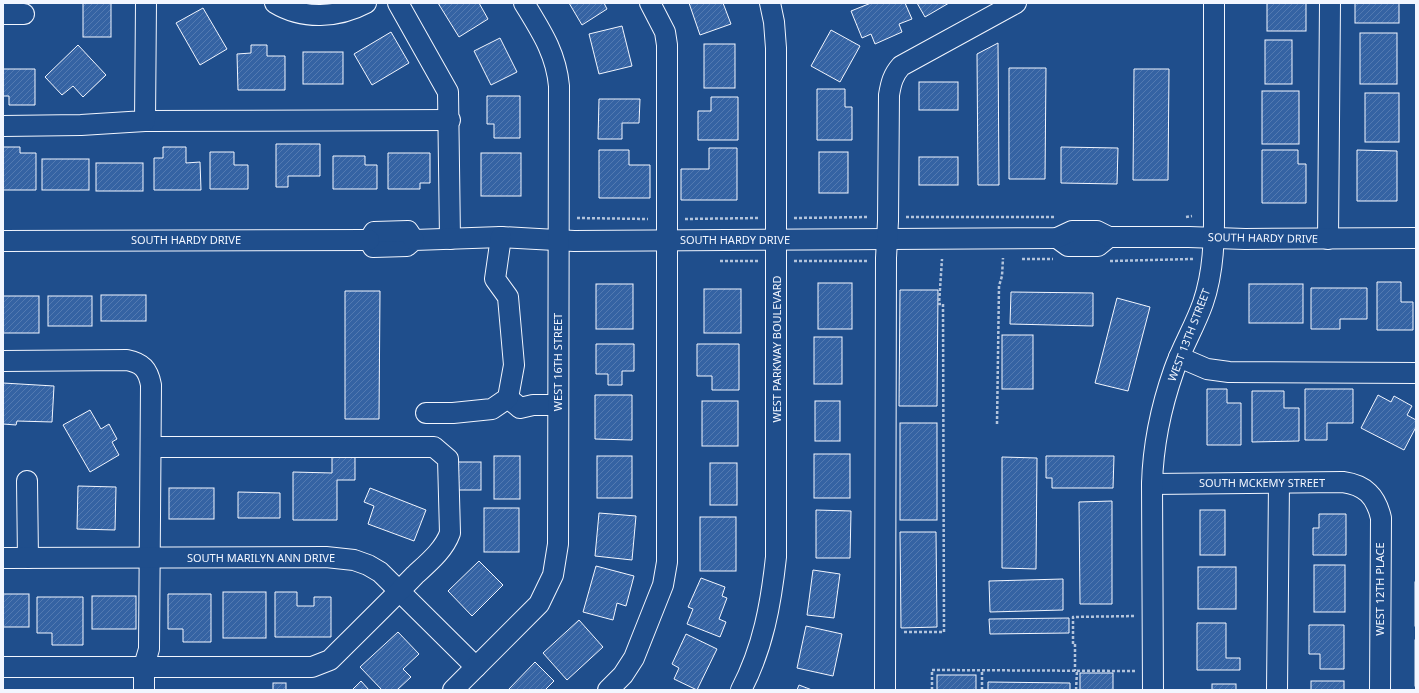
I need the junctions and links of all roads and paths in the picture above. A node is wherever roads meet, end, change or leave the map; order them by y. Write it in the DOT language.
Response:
graph roads {
  1 [pos="146,3"];
  2 [pos="275,3"];
  3 [pos="366,3"];
  4 [pos="398,3"];
  5 [pos="524,3"];
  6 [pos="650,3"];
  7 [pos="1016,3"];
  8 [pos="1214,3"];
  9 [pos="1330,3"];
  10 [pos="773,4"];
  11 [pos="3,14"];
  12 [pos="24,14"];
  13 [pos="450,120"];
  14 [pos="145,121"];
  15 [pos="3,126"];
  16 [pos="1192,216"];
  17 [pos="876,217"];
  18 [pos="904,217"];
  19 [pos="1062,217"];
  20 [pos="1180,217"];
  21 [pos="573,218"];
  22 [pos="760,218"];
  23 [pos="790,218"];
  24 [pos="651,219"];
  25 [pos="680,219"];
  26 [pos="500,237"];
  27 [pos="1214,238"];
  28 [pos="1416,238"];
  29 [pos="450,239"];
  30 [pos="559,239"];
  31 [pos="887,239"];
  32 [pos="1328,239"];
  33 [pos="668,240"];
  34 [pos="777,240"];
  35 [pos="3,241"];
  36 [pos="942,258"];
  37 [pos="1003,258"];
  38 [pos="792,261"];
  39 [pos="869,261"];
  40 [pos="1179,357"];
  41 [pos="3,361"];
  42 [pos="1416,373"];
  43 [pos="508,398"];
  44 [pos="558,405"];
  45 [pos="426,412"];
  46 [pos="997,424"];
  47 [pos="151,447"];
  48 [pos="27,480"];
  49 [pos="1279,483"];
  50 [pos="1152,484"];
  51 [pos="1369,492"];
  52 [pos="3,558"];
  53 [pos="28,558"];
  54 [pos="150,558"];
  55 [pos="400,591"];
  56 [pos="1137,616"];
  57 [pos="897,632"];
  58 [pos="144,666"];
  59 [pos="3,667"];
  60 [pos="476,667"];
  61 [pos="982,670"];
  62 [pos="1076,671"];
  63 [pos="1136,671"];
  64 [pos="144,690"];
  65 [pos="453,690"];
  66 [pos="608,690"];
  67 [pos="740,690"];
  68 [pos="885,690"];
  69 [pos="932,690"];
  70 [pos="982,690"];
  71 [pos="1076,690"];
  72 [pos="1152,690"];
  73 [pos="1277,690"];
  74 [pos="1380,690"];
  1 -- 14 [label="street"];
  2 -- 3 [label="street"];
  4 -- 13 [label="street"];
  5 -- 30 [label="street, WEST 16TH STREET"];
  6 -- 33 [label="street"];
  7 -- 31 [label="street"];
  8 -- 27 [label="street, WEST 13TH STREET"];
  9 -- 32 [label="street"];
  10 -- 34 [label="street, WEST PARKWAY BOULEVARD"];
  11 -- 12 [label="street"];
  13 -- 14 [label="street"];
  13 -- 29 [label="street"];
  14 -- 15 [label="street"];
  16 -- 20 [label="path"];
  17 -- 23 [label="path"];
  18 -- 19 [label="path"];
  21 -- 24 [label="path"];
  22 -- 25 [label="path"];
  26 -- 29 [label="street, SOUTH HARDY DRIVE"];
  26 -- 30 [label="street, SOUTH HARDY DRIVE"];
  26 -- 43 [label="street"];
  27 -- 31 [label="street, SOUTH HARDY DRIVE"];
  27 -- 32 [label="street, SOUTH HARDY DRIVE"];
  27 -- 40 [label="street, WEST 13TH STREET"];
  28 -- 32 [label="street, SOUTH HARDY DRIVE"];
  29 -- 35 [label="street, SOUTH HARDY DRIVE"];
  30 -- 33 [label="street, SOUTH HARDY DRIVE"];
  30 -- 44 [label="street, WEST 16TH STREET"];
  31 -- 34 [label="street, SOUTH HARDY DRIVE"];
  31 -- 68 [label="street"];
  33 -- 34 [label="street, SOUTH HARDY DRIVE"];
  33 -- 66 [label="street"];
  34 -- 67 [label="street, WEST PARKWAY BOULEVARD"];
  36 -- 57 [label="path"];
  37 -- 46 [label="path"];
  38 -- 39 [label="path"];
  40 -- 42 [label="street"];
  40 -- 50 [label="street, WEST 13TH STREET"];
  41 -- 47 [label="street"];
  43 -- 44 [label="street"];
  43 -- 45 [label="street"];
  44 -- 60 [label="street, WEST 16TH STREET"];
  47 -- 54 [label="street"];
  47 -- 55 [label="street"];
  48 -- 53 [label="street"];
  49 -- 50 [label="street, SOUTH MCKEMY STREET"];
  49 -- 51 [label="street, SOUTH MCKEMY STREET"];
  49 -- 73 [label="street"];
  50 -- 72 [label="street, WEST 13TH STREET"];
  51 -- 74 [label="street, WEST 12TH PLACE"];
  52 -- 53 [label="street, SOUTH MARILYN ANN DRIVE"];
  53 -- 54 [label="street, SOUTH MARILYN ANN DRIVE"];
  54 -- 55 [label="street, SOUTH MARILYN ANN DRIVE"];
  54 -- 58 [label="street"];
  55 -- 58 [label="street"];
  55 -- 60 [label="street, SOUTH MARILYN ANN DRIVE"];
  56 -- 62 [label="path"];
  58 -- 59 [label="street"];
  58 -- 64 [label="street"];
  60 -- 65 [label="street, WEST 16TH STREET"];
  61 -- 62 [label="path"];
  61 -- 69 [label="path"];
  61 -- 70 [label="path"];
  62 -- 63 [label="path"];
  62 -- 71 [label="path"];
}
